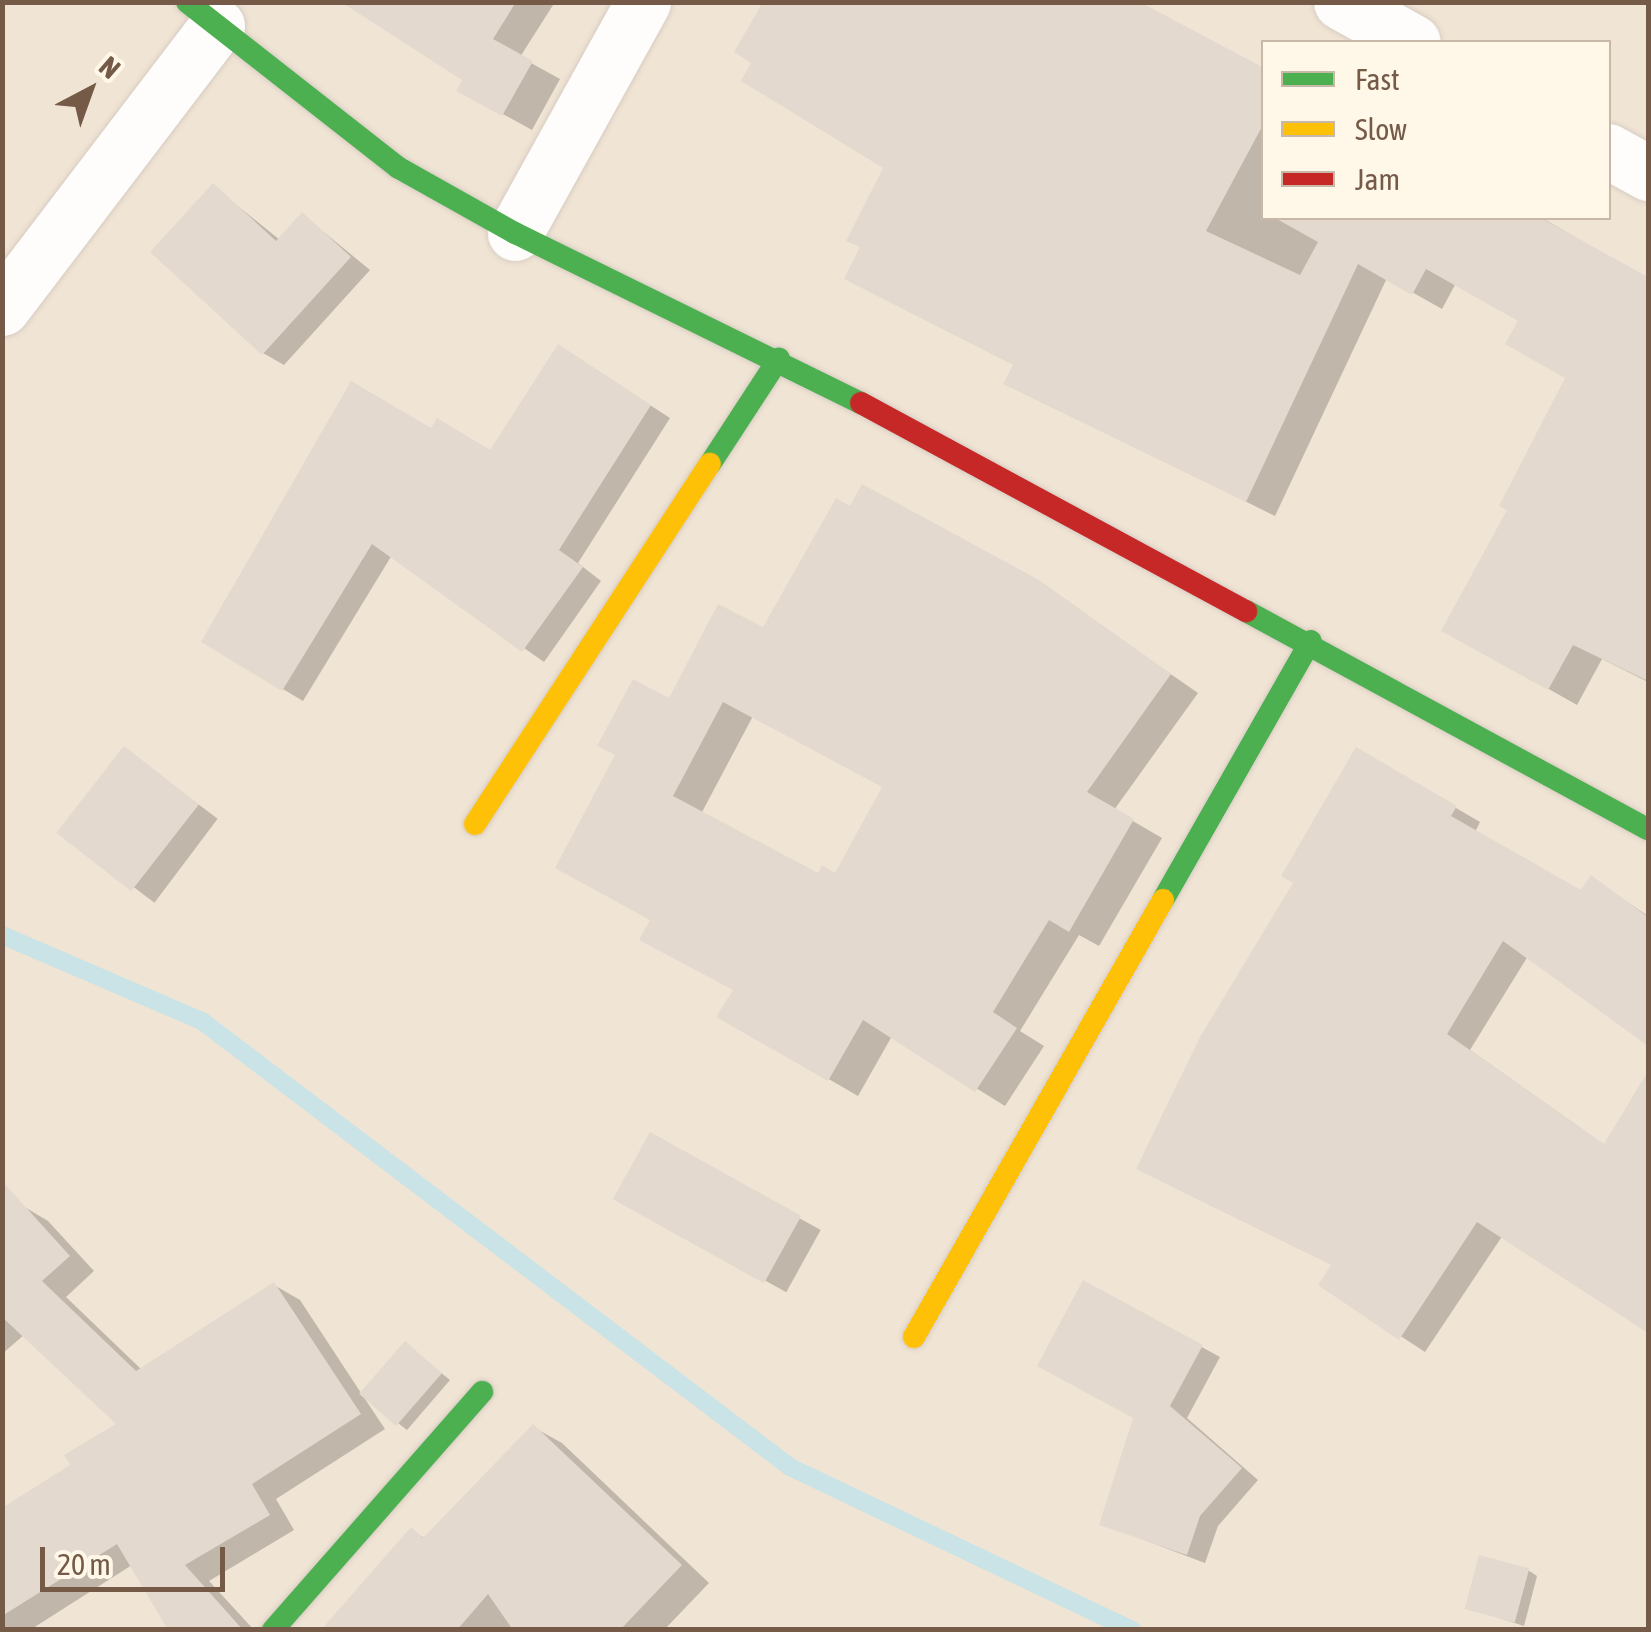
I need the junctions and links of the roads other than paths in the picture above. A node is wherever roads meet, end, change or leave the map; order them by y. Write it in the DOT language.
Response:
graph roads {
  1 [pos="644,2"];
  2 [pos="1341,2"];
  3 [pos="202,14"];
  4 [pos="1409,40"];
  5 [pos="1611,153"];
  6 [pos="1648,173"];
  7 [pos="514,233"];
  8 [pos="2,308"];
  9 [pos="778,358"];
  10 [pos="1311,641"];
  11 [pos="476,824"];
  12 [pos="1648,829"];
  13 [pos="914,1337"];
  14 [pos="482,1392"];
  15 [pos="273,1630"];
  1 -- 7 [label="street"];
  2 -- 4 [label="street"];
  3 -- 7 [label="street"];
  3 -- 8 [label="street"];
  5 -- 6 [label="street"];
  7 -- 9 [label="street"];
  9 -- 10 [label="street"];
  9 -- 11 [label="street"];
  10 -- 12 [label="street"];
  10 -- 13 [label="street"];
  14 -- 15 [label="street"];
}
